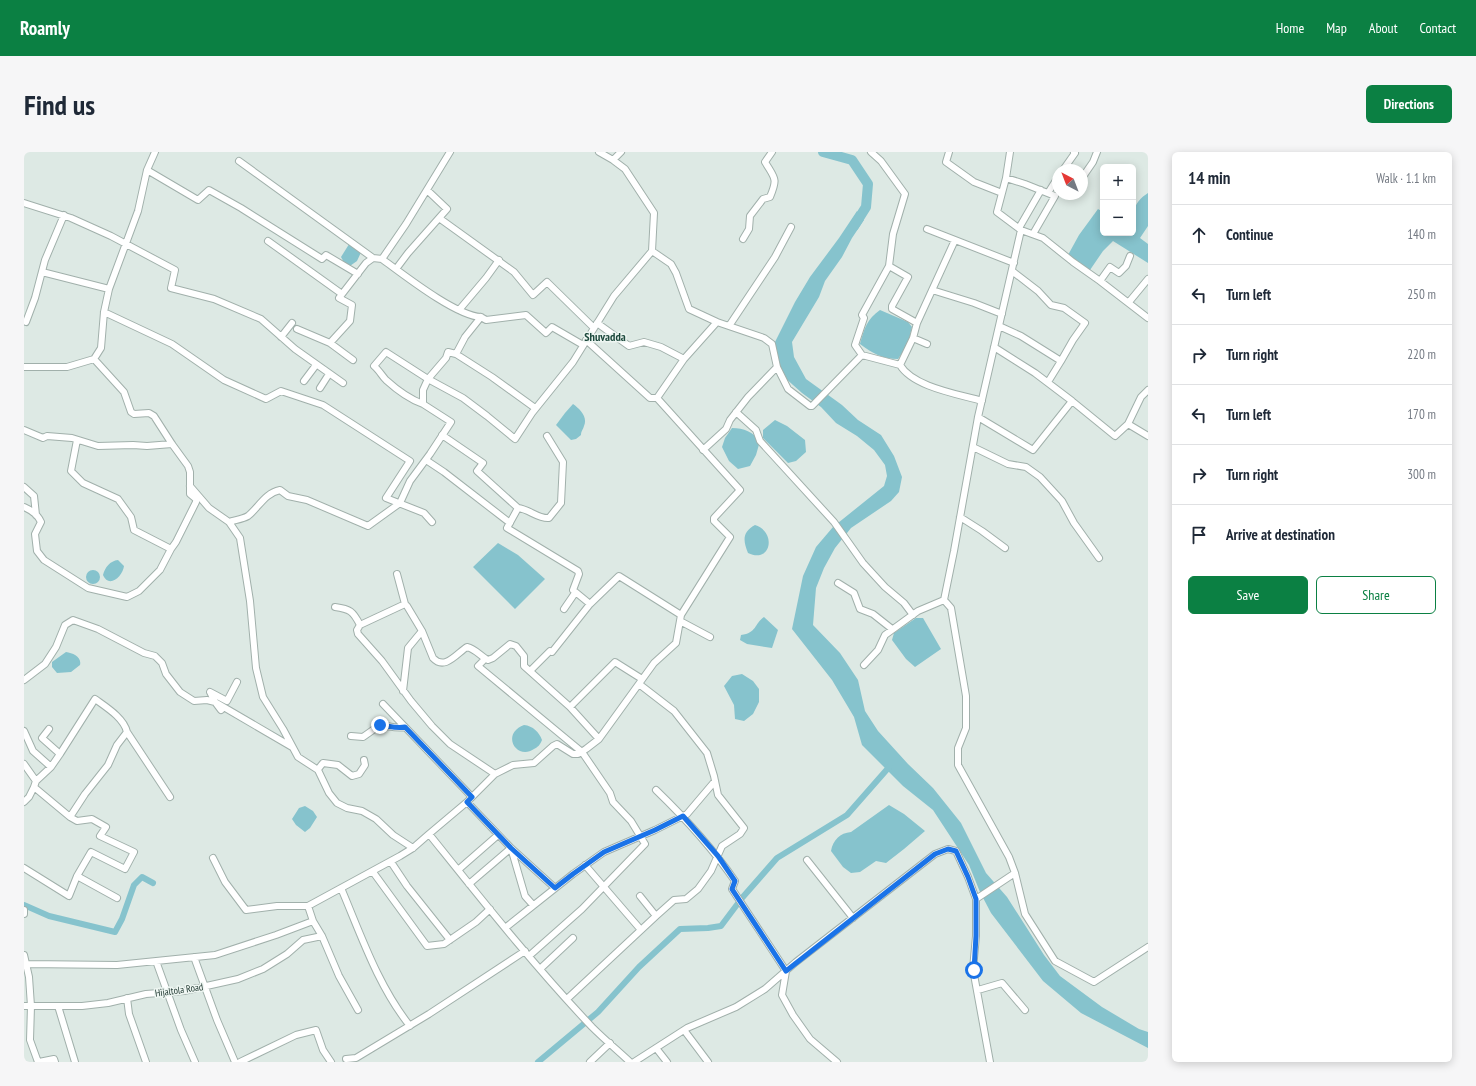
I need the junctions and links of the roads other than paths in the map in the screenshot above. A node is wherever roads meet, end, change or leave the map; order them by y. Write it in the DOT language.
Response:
graph roads {
  1 [pos="155,152"];
  2 [pos="450,152"];
  3 [pos="599,152"];
  4 [pos="620,152"];
  5 [pos="772,152"];
  6 [pos="871,152"];
  7 [pos="949,152"];
  8 [pos="1010,152"];
  9 [pos="1074,152"];
  10 [pos="1096,152"];
  11 [pos="613,160"];
  12 [pos="239,161"];
  13 [pos="1066,164"];
  14 [pos="1088,168"];
  15 [pos="147,170"];
  16 [pos="1006,178"];
  17 [pos="1052,188"];
  18 [pos="427,190"];
  19 [pos="1041,190"];
  20 [pos="1002,193"];
  21 [pos="1048,193"];
  22 [pos="24,203"];
  23 [pos="64,215"];
  24 [pos="439,218"];
  25 [pos="791,227"];
  26 [pos="927,229"];
  27 [pos="1020,229"];
  28 [pos="1033,234"];
  29 [pos="743,239"];
  30 [pos="955,240"];
  31 [pos="268,241"];
  32 [pos="126,244"];
  33 [pos="652,251"];
  34 [pos="1130,256"];
  35 [pos="373,258"];
  36 [pos="382,260"];
  37 [pos="499,260"];
  38 [pos="1014,263"];
  39 [pos="889,266"];
  40 [pos="396,269"];
  41 [pos="1012,271"];
  42 [pos="42,272"];
  43 [pos="358,274"];
  44 [pos="1148,280"];
  45 [pos="1100,281"];
  46 [pos="109,289"];
  47 [pos="932,290"];
  48 [pos="342,294"];
  49 [pos="1129,302"];
  50 [pos="1148,307"];
  51 [pos="459,310"];
  52 [pos="104,312"];
  53 [pos="1143,312"];
  54 [pos="1002,314"];
  55 [pos="481,317"];
  56 [pos="1148,318"];
  57 [pos="26,322"];
  58 [pos="717,322"];
  59 [pos="292,323"];
  60 [pos="917,323"];
  61 [pos="596,326"];
  62 [pos="730,326"];
  63 [pos="999,326"];
  64 [pos="297,330"];
  65 [pos="281,337"];
  66 [pos="913,338"];
  67 [pos="584,342"];
  68 [pos="330,343"];
  69 [pos="927,344"];
  70 [pos="994,347"];
  71 [pos="456,354"];
  72 [pos="862,355"];
  73 [pos="94,359"];
  74 [pos="684,359"];
  75 [pos="353,360"];
  76 [pos="1061,360"];
  77 [pos="316,365"];
  78 [pos="900,365"];
  79 [pos="24,367"];
  80 [pos="777,367"];
  81 [pos="329,374"];
  82 [pos="428,379"];
  83 [pos="304,381"];
  84 [pos="1048,382"];
  85 [pos="344,383"];
  86 [pos="320,388"];
  87 [pos="1148,390"];
  88 [pos="657,398"];
  89 [pos="982,401"];
  90 [pos="1072,401"];
  91 [pos="423,404"];
  92 [pos="535,408"];
  93 [pos="736,412"];
  94 [pos="978,417"];
  95 [pos="1128,424"];
  96 [pos="24,430"];
  97 [pos="442,435"];
  98 [pos="547,436"];
  99 [pos="1148,436"];
  100 [pos="77,440"];
  101 [pos="172,444"];
  102 [pos="973,447"];
  103 [pos="703,450"];
  104 [pos="426,460"];
  105 [pos="190,486"];
  106 [pos="24,487"];
  107 [pos="400,503"];
  108 [pos="24,507"];
  109 [pos="518,508"];
  110 [pos="36,515"];
  111 [pos="960,517"];
  112 [pos="230,522"];
  113 [pos="432,522"];
  114 [pos="510,523"];
  115 [pos="171,548"];
  116 [pos="1005,548"];
  117 [pos="1099,558"];
  118 [pos="397,574"];
  119 [pos="838,583"];
  120 [pos="575,592"];
  121 [pos="944,600"];
  122 [pos="405,604"];
  123 [pos="590,604"];
  124 [pos="335,606"];
  125 [pos="564,610"];
  126 [pos="912,615"];
  127 [pos="680,618"];
  128 [pos="360,624"];
  129 [pos="892,629"];
  130 [pos="422,631"];
  131 [pos="710,637"];
  132 [pos="486,659"];
  133 [pos="864,665"];
  134 [pos="530,671"];
  135 [pos="24,680"];
  136 [pos="640,681"];
  137 [pos="237,682"];
  138 [pos="403,691"];
  139 [pos="215,702"];
  140 [pos="383,704"];
  141 [pos="570,707"];
  142 [pos="221,710"];
  143 [pos="405,727"];
  144 [pos="49,729"];
  145 [pos="24,731"];
  146 [pos="127,732"];
  147 [pos="351,736"];
  148 [pos="599,739"];
  149 [pos="293,748"];
  150 [pos="582,752"];
  151 [pos="60,754"];
  152 [pos="364,760"];
  153 [pos="24,764"];
  154 [pos="51,767"];
  155 [pos="318,770"];
  156 [pos="495,774"];
  157 [pos="715,781"];
  158 [pos="35,784"];
  159 [pos="656,790"];
  160 [pos="170,797"];
  161 [pos="470,800"];
  162 [pos="24,802"];
  163 [pos="683,816"];
  164 [pos="70,817"];
  165 [pos="429,834"];
  166 [pos="498,834"];
  167 [pos="641,836"];
  168 [pos="413,848"];
  169 [pos="511,848"];
  170 [pos="718,856"];
  171 [pos="213,858"];
  172 [pos="807,860"];
  173 [pos="391,862"];
  174 [pos="585,865"];
  175 [pos="24,868"];
  176 [pos="458,870"];
  177 [pos="372,872"];
  178 [pos="1015,873"];
  179 [pos="77,876"];
  180 [pos="469,884"];
  181 [pos="604,887"];
  182 [pos="341,888"];
  183 [pos="555,888"];
  184 [pos="640,896"];
  185 [pos="979,897"];
  186 [pos="117,898"];
  187 [pos="308,906"];
  188 [pos="533,906"];
  189 [pos="24,910"];
  190 [pos="490,910"];
  191 [pos="24,914"];
  192 [pos="656,916"];
  193 [pos="852,918"];
  194 [pos="313,921"];
  195 [pos="505,928"];
  196 [pos="641,930"];
  197 [pos="322,936"];
  198 [pos="573,938"];
  199 [pos="450,940"];
  200 [pos="1148,946"];
  201 [pos="527,954"];
  202 [pos="24,955"];
  203 [pos="194,957"];
  204 [pos="156,961"];
  205 [pos="26,964"];
  206 [pos="540,969"];
  207 [pos="786,971"];
  208 [pos="205,987"];
  209 [pos="978,990"];
  210 [pos="167,992"];
  211 [pos="126,998"];
  212 [pos="567,999"];
  213 [pos="24,1006"];
  214 [pos="31,1006"];
  215 [pos="58,1006"];
  216 [pos="358,1010"];
  217 [pos="1025,1010"];
  218 [pos="410,1026"];
  219 [pos="684,1030"];
  220 [pos="610,1043"];
  221 [pos="656,1048"];
  222 [pos="346,1059"];
  223 [pos="38,1062"];
  224 [pos="55,1062"];
  225 [pos="74,1062"];
  226 [pos="146,1062"];
  227 [pos="195,1062"];
  228 [pos="235,1062"];
  229 [pos="240,1062"];
  230 [pos="331,1062"];
  231 [pos="590,1062"];
  232 [pos="630,1062"];
  233 [pos="634,1062"];
  234 [pos="667,1062"];
  235 [pos="708,1062"];
  236 [pos="837,1062"];
  237 [pos="990,1062"];
  1 -- 15 [label="street"];
  2 -- 18 [label="street"];
  3 -- 11 [label="street"];
  4 -- 11 [label="street"];
  5 -- 29 [label="street"];
  6 -- 39 [label="street"];
  7 -- 20 [label="street"];
  8 -- 16 [label="street"];
  9 -- 13 [label="street"];
  10 -- 14 [label="street"];
  11 -- 33 [label="street"];
  12 -- 35 [label="street"];
  15 -- 32 [label="street"];
  15 -- 43 [label="street"];
  16 -- 19 [label="street"];
  16 -- 20 [label="street"];
  17 -- 21 [label="street"];
  18 -- 24 [label="street"];
  18 -- 36 [label="street"];
  19 -- 21 [label="street"];
  19 -- 27 [label="street"];
  20 -- 27 [label="street"];
  21 -- 28 [label="street"];
  22 -- 23 [label="street"];
  23 -- 32 [label="street"];
  23 -- 42 [label="street"];
  24 -- 37 [label="street"];
  24 -- 40 [label="street"];
  25 -- 62 [label="street"];
  26 -- 30 [label="street"];
  27 -- 28 [label="street"];
  27 -- 38 [label="street"];
  28 -- 45 [label="street"];
  30 -- 38 [label="street"];
  30 -- 47 [label="street"];
  31 -- 48 [label="street"];
  32 -- 46 [label="street"];
  32 -- 65 [label="street"];
  33 -- 58 [label="street"];
  33 -- 61 [label="street"];
  34 -- 45 [label="street"];
  35 -- 36 [label="street"];
  35 -- 43 [label="street"];
  36 -- 40 [label="street"];
  37 -- 51 [label="street"];
  37 -- 61 [label="street"];
  38 -- 41 [label="street"];
  39 -- 60 [label="street"];
  39 -- 72 [label="street"];
  40 -- 51 [label="street"];
  41 -- 54 [label="street"];
  41 -- 76 [label="street"];
  42 -- 46 [label="street"];
  42 -- 57 [label="street"];
  43 -- 48 [label="street"];
  44 -- 49 [label="street"];
  45 -- 49 [label="street"];
  46 -- 52 [label="street"];
  47 -- 54 [label="street"];
  47 -- 60 [label="street"];
  48 -- 68 [label="street"];
  49 -- 53 [label="street"];
  50 -- 53 [label="street"];
  51 -- 55 [label="street"];
  52 -- 73 [label="street"];
  52 -- 107 [label="street"];
  53 -- 56 [label="street"];
  54 -- 63 [label="street"];
  55 -- 67 [label="street"];
  55 -- 71 [label="street"];
  58 -- 62 [label="street"];
  58 -- 74 [label="street"];
  59 -- 65 [label="street"];
  60 -- 66 [label="street"];
  61 -- 67 [label="street"];
  61 -- 74 [label="street"];
  62 -- 80 [label="street"];
  63 -- 70 [label="street"];
  63 -- 76 [label="street"];
  64 -- 68 [label="street"];
  65 -- 77 [label="street"];
  66 -- 69 [label="street"];
  66 -- 78 [label="street"];
  67 -- 88 [label="street"];
  67 -- 92 [label="street"];
  68 -- 75 [label="street"];
  70 -- 84 [label="street"];
  70 -- 89 [label="street"];
  71 -- 82 [label="street"];
  71 -- 92 [label="street"];
  72 -- 78 [label="street"];
  72 -- 80 [label="street"];
  73 -- 79 [label="street"];
  73 -- 101 [label="street"];
  74 -- 88 [label="street"];
  76 -- 84 [label="street"];
  77 -- 81 [label="street"];
  77 -- 83 [label="street"];
  78 -- 89 [label="street"];
  80 -- 93 [label="street"];
  81 -- 85 [label="street"];
  81 -- 86 [label="street"];
  82 -- 91 [label="street"];
  82 -- 91 [label="street"];
  82 -- 92 [label="street"];
  84 -- 90 [label="street"];
  87 -- 95 [label="street"];
  88 -- 103 [label="street"];
  89 -- 94 [label="street"];
  90 -- 94 [label="street"];
  90 -- 95 [label="street"];
  91 -- 97 [label="street"];
  93 -- 103 [label="street"];
  93 -- 126 [label="street"];
  94 -- 102 [label="street"];
  95 -- 99 [label="street"];
  96 -- 100 [label="street"];
  97 -- 104 [label="street"];
  97 -- 109 [label="street"];
  98 -- 109 [label="street"];
  100 -- 101 [label="street"];
  100 -- 115 [label="street"];
  101 -- 105 [label="street"];
  102 -- 111 [label="street"];
  102 -- 117 [label="street"];
  103 -- 127 [label="street"];
  104 -- 107 [label="street"];
  104 -- 114 [label="street"];
  105 -- 112 [label="street"];
  105 -- 115 [label="street"];
  106 -- 110 [label="street"];
  107 -- 112 [label="street"];
  107 -- 113 [label="street"];
  108 -- 110 [label="street"];
  109 -- 114 [label="street"];
  110 -- 115 [label="street"];
  111 -- 116 [label="street"];
  111 -- 121 [label="street"];
  112 -- 149 [label="street"];
  114 -- 120 [label="street"];
  118 -- 122 [label="street"];
  119 -- 129 [label="street"];
  120 -- 123 [label="street"];
  120 -- 125 [label="street"];
  121 -- 126 [label="street"];
  121 -- 178 [label="street"];
  122 -- 128 [label="street"];
  122 -- 130 [label="street"];
  123 -- 127 [label="street"];
  123 -- 134 [label="street"];
  124 -- 128 [label="street"];
  126 -- 129 [label="street"];
  127 -- 131 [label="street"];
  127 -- 136 [label="street"];
  128 -- 138 [label="street"];
  129 -- 133 [label="street"];
  130 -- 132 [label="street"];
  130 -- 138 [label="street"];
  132 -- 134 [label="street"];
  132 -- 150 [label="street"];
  134 -- 141 [label="street"];
  135 -- 139 [label="street"];
  136 -- 141 [label="street"];
  136 -- 148 [label="street"];
  136 -- 157 [label="street"];
  137 -- 139 [label="street"];
  138 -- 156 [label="street"];
  139 -- 142 [label="street"];
  139 -- 149 [label="street"];
  140 -- 143 [label="street"];
  141 -- 148 [label="street"];
  143 -- 147 [label="street"];
  143 -- 161 [label="street"];
  144 -- 151 [label="street"];
  145 -- 154 [label="street"];
  146 -- 151 [label="street"];
  146 -- 160 [label="street"];
  146 -- 164 [label="street"];
  148 -- 150 [label="street"];
  149 -- 155 [label="street"];
  150 -- 156 [label="street"];
  150 -- 167 [label="street"];
  151 -- 154 [label="street"];
  152 -- 155 [label="street"];
  153 -- 158 [label="street"];
  154 -- 158 [label="street"];
  155 -- 168 [label="street"];
  156 -- 161 [label="street"];
  157 -- 163 [label="street"];
  157 -- 170 [label="street"];
  158 -- 162 [label="street"];
  158 -- 164 [label="street"];
  159 -- 163 [label="street"];
  161 -- 165 [label="street"];
  161 -- 166 [label="street"];
  163 -- 167 [label="street"];
  163 -- 170 [label="street"];
  164 -- 179 [label="street"];
  165 -- 168 [label="street"];
  165 -- 176 [label="street"];
  166 -- 169 [label="street"];
  166 -- 176 [label="street"];
  167 -- 174 [label="street"];
  167 -- 181 [label="street"];
  168 -- 173 [label="street"];
  169 -- 180 [label="street"];
  169 -- 183 [label="street"];
  169 -- 188 [label="street"];
  170 -- 192 [label="street"];
  170 -- 207 [label="street"];
  171 -- 187 [label="street"];
  172 -- 193 [label="street"];
  173 -- 177 [label="street"];
  173 -- 199 [label="street"];
  174 -- 181 [label="street"];
  174 -- 183 [label="street"];
  175 -- 179 [label="street"];
  176 -- 180 [label="street"];
  177 -- 182 [label="street"];
  177 -- 199 [label="street"];
  178 -- 185 [label="street"];
  178 -- 200 [label="street"];
  179 -- 186 [label="street"];
  180 -- 190 [label="street"];
  181 -- 196 [label="street"];
  181 -- 201 [label="street"];
  182 -- 187 [label="street"];
  182 -- 218 [label="street"];
  183 -- 188 [label="street"];
  184 -- 192 [label="street"];
  185 -- 193 [label="street"];
  185 -- 209 [label="street"];
  187 -- 194 [label="street"];
  188 -- 195 [label="street"];
  189 -- 191 [label="street"];
  190 -- 195 [label="street"];
  190 -- 199 [label="street"];
  192 -- 196 [label="street"];
  193 -- 207 [label="street"];
  194 -- 197 [label="street"];
  194 -- 203 [label="street"];
  195 -- 201 [label="street"];
  196 -- 212 [label="street"];
  197 -- 208 [label="street, Hijaltola Road"];
  197 -- 216 [label="street"];
  198 -- 206 [label="street"];
  201 -- 206 [label="street"];
  201 -- 218 [label="street"];
  202 -- 205 [label="street"];
  203 -- 204 [label="street"];
  203 -- 208 [label="street"];
  204 -- 205 [label="street"];
  204 -- 210 [label="street"];
  205 -- 214 [label="street"];
  206 -- 212 [label="street"];
  207 -- 219 [label="street"];
  207 -- 236 [label="street"];
  208 -- 210 [label="street, Hijaltola Road"];
  208 -- 228 [label="street"];
  209 -- 217 [label="street"];
  209 -- 237 [label="street"];
  210 -- 211 [label="street, Hijaltola Road"];
  210 -- 227 [label="street"];
  211 -- 215 [label="street, Hijaltola Road"];
  211 -- 226 [label="street"];
  212 -- 220 [label="street"];
  213 -- 214 [label="street, Hijaltola Road"];
  214 -- 215 [label="street, Hijaltola Road"];
  214 -- 223 [label="street"];
  215 -- 225 [label="street"];
  218 -- 222 [label="street"];
  219 -- 221 [label="street"];
  219 -- 235 [label="street"];
  220 -- 231 [label="street"];
  220 -- 232 [label="street"];
  221 -- 233 [label="street"];
  221 -- 234 [label="street"];
  223 -- 224 [label="street"];
  229 -- 230 [label="street"];
}
